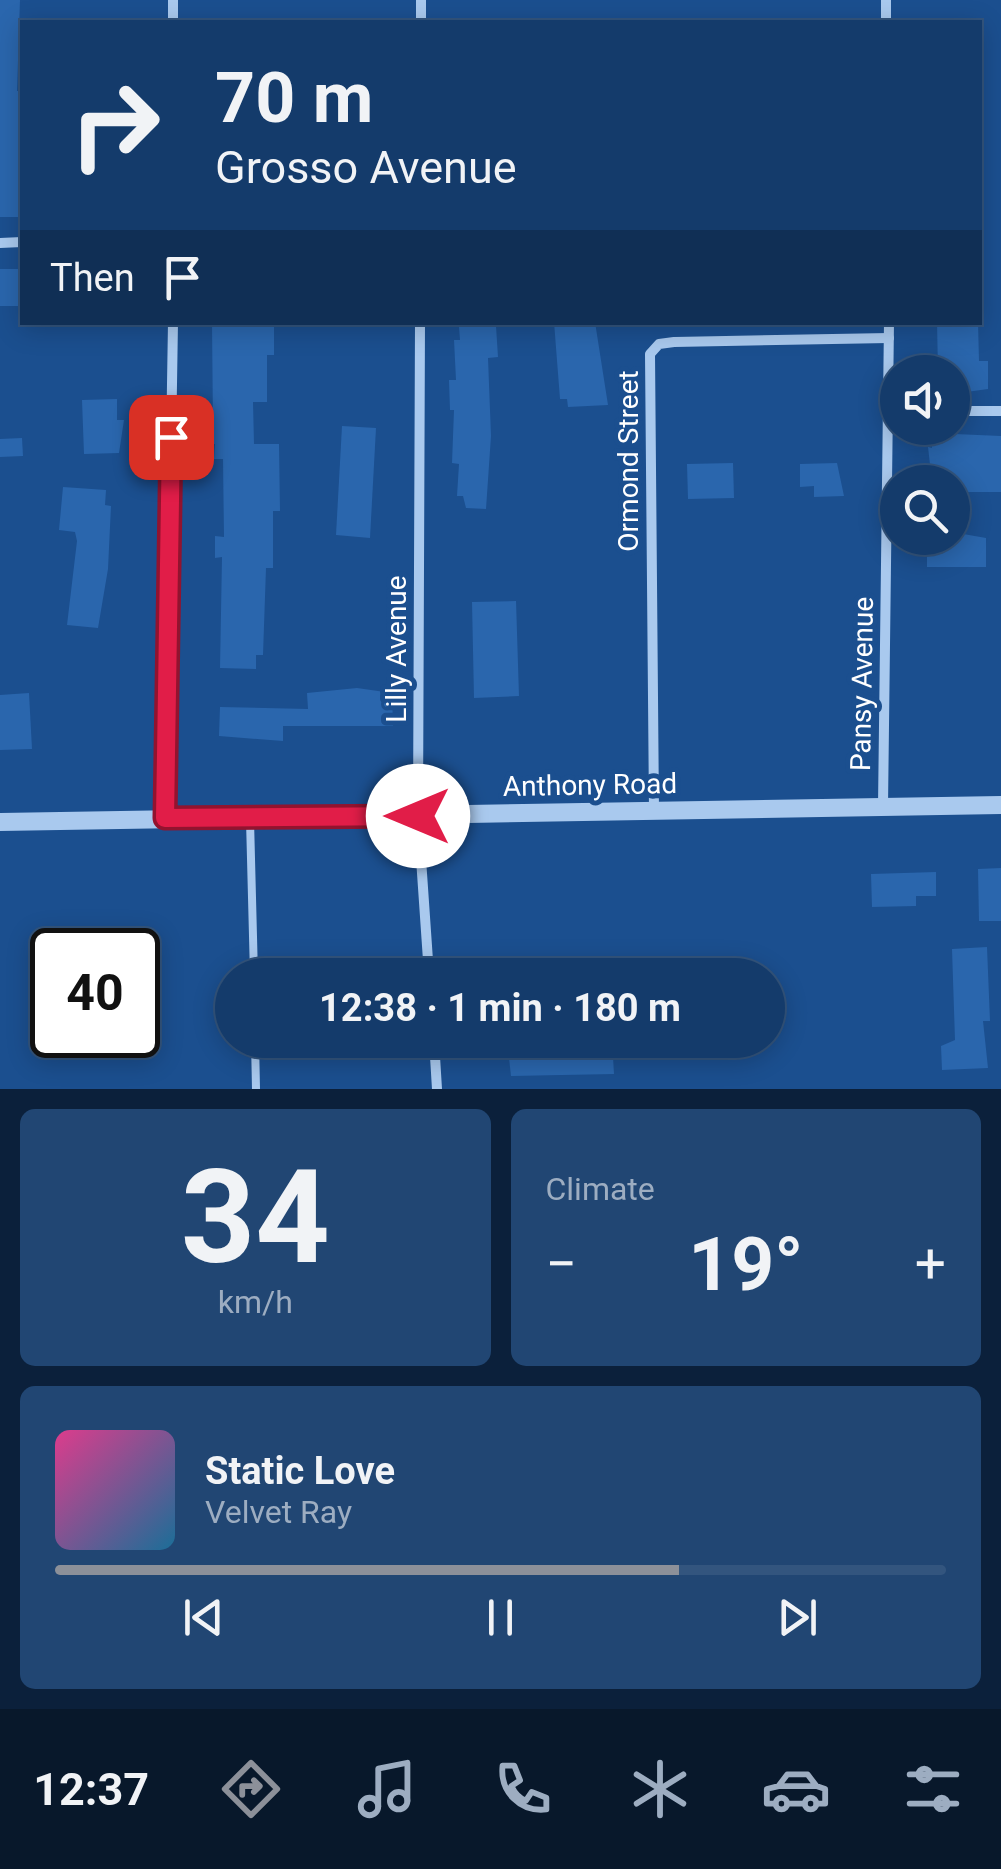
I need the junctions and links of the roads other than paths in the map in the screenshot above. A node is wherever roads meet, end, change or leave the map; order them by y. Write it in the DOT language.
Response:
graph roads {
  1 [pos="173,325"];
  2 [pos="420,325"];
  3 [pos="888,325"];
  4 [pos="889,338"];
  5 [pos="890,355"];
  6 [pos="1001,411"];
  7 [pos="970,412"];
  8 [pos="892,445"];
  9 [pos="1001,805"];
  10 [pos="882,806"];
  11 [pos="654,812"];
  12 [pos="418,816"];
  13 [pos="250,817"];
  14 [pos="165,818"];
  15 [pos="0,822"];
  16 [pos="254,958"];
  17 [pos="428,958"];
  18 [pos="255,1058"];
  19 [pos="435,1058"];
  20 [pos="256,1089"];
  21 [pos="437,1089"];
  1 -- 14 [label="street"];
  2 -- 12 [label="street, Lilly Avenue"];
  3 -- 4 [label="street, Pansy Avenue"];
  4 -- 5 [label="street, Pansy Avenue"];
  4 -- 11 [label="street, Ormond Street"];
  6 -- 7 [label="street"];
  8 -- 10 [label="street, Pansy Avenue"];
  9 -- 10 [label="street, Anthony Road"];
  10 -- 11 [label="street, Anthony Road"];
  11 -- 12 [label="street, Anthony Road"];
  12 -- 13 [label="street, Anthony Road"];
  12 -- 17 [label="street, Lilly Avenue"];
  13 -- 14 [label="street, Anthony Road"];
  13 -- 16 [label="lane"];
  14 -- 15 [label="street, Anthony Road"];
  18 -- 20 [label="lane"];
  19 -- 21 [label="street"];
}
